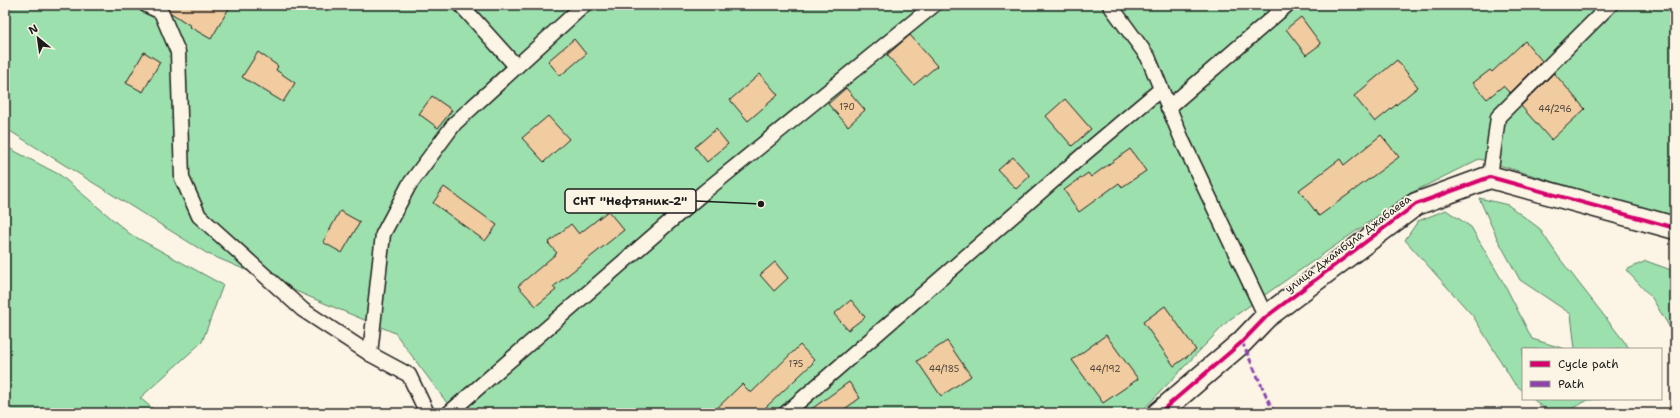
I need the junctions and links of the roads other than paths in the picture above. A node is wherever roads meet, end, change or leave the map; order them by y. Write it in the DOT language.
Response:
graph roads {
  1 [pos="146,5"];
  2 [pos="461,5"];
  3 [pos="584,5"];
  4 [pos="934,5"];
  5 [pos="1110,5"];
  6 [pos="1287,5"];
  7 [pos="1610,5"];
  8 [pos="516,66"];
  9 [pos="1161,90"];
  10 [pos="1168,108"];
  11 [pos="1490,177"];
  12 [pos="1675,228"];
  13 [pos="1266,317"];
  14 [pos="370,354"];
  15 [pos="427,413"];
  16 [pos="449,413"];
  17 [pos="786,413"];
  18 [pos="1159,413"];
  1 -- 14 [label="lane"];
  2 -- 8 [label="lane"];
  3 -- 8 [label="lane"];
  4 -- 16 [label="lane"];
  5 -- 9 [label="lane"];
  6 -- 10 [label="lane"];
  7 -- 11 [label="lane"];
  8 -- 14 [label="lane"];
  9 -- 10 [label="lane"];
  9 -- 17 [label="lane"];
  10 -- 13 [label="lane"];
  11 -- 12 [label="street"];
  11 -- 13 [label="street, улица Джамбула Джабаева"];
  13 -- 18 [label="street, улица Джамбула Джабаева"];
  14 -- 15 [label="lane"];
}
